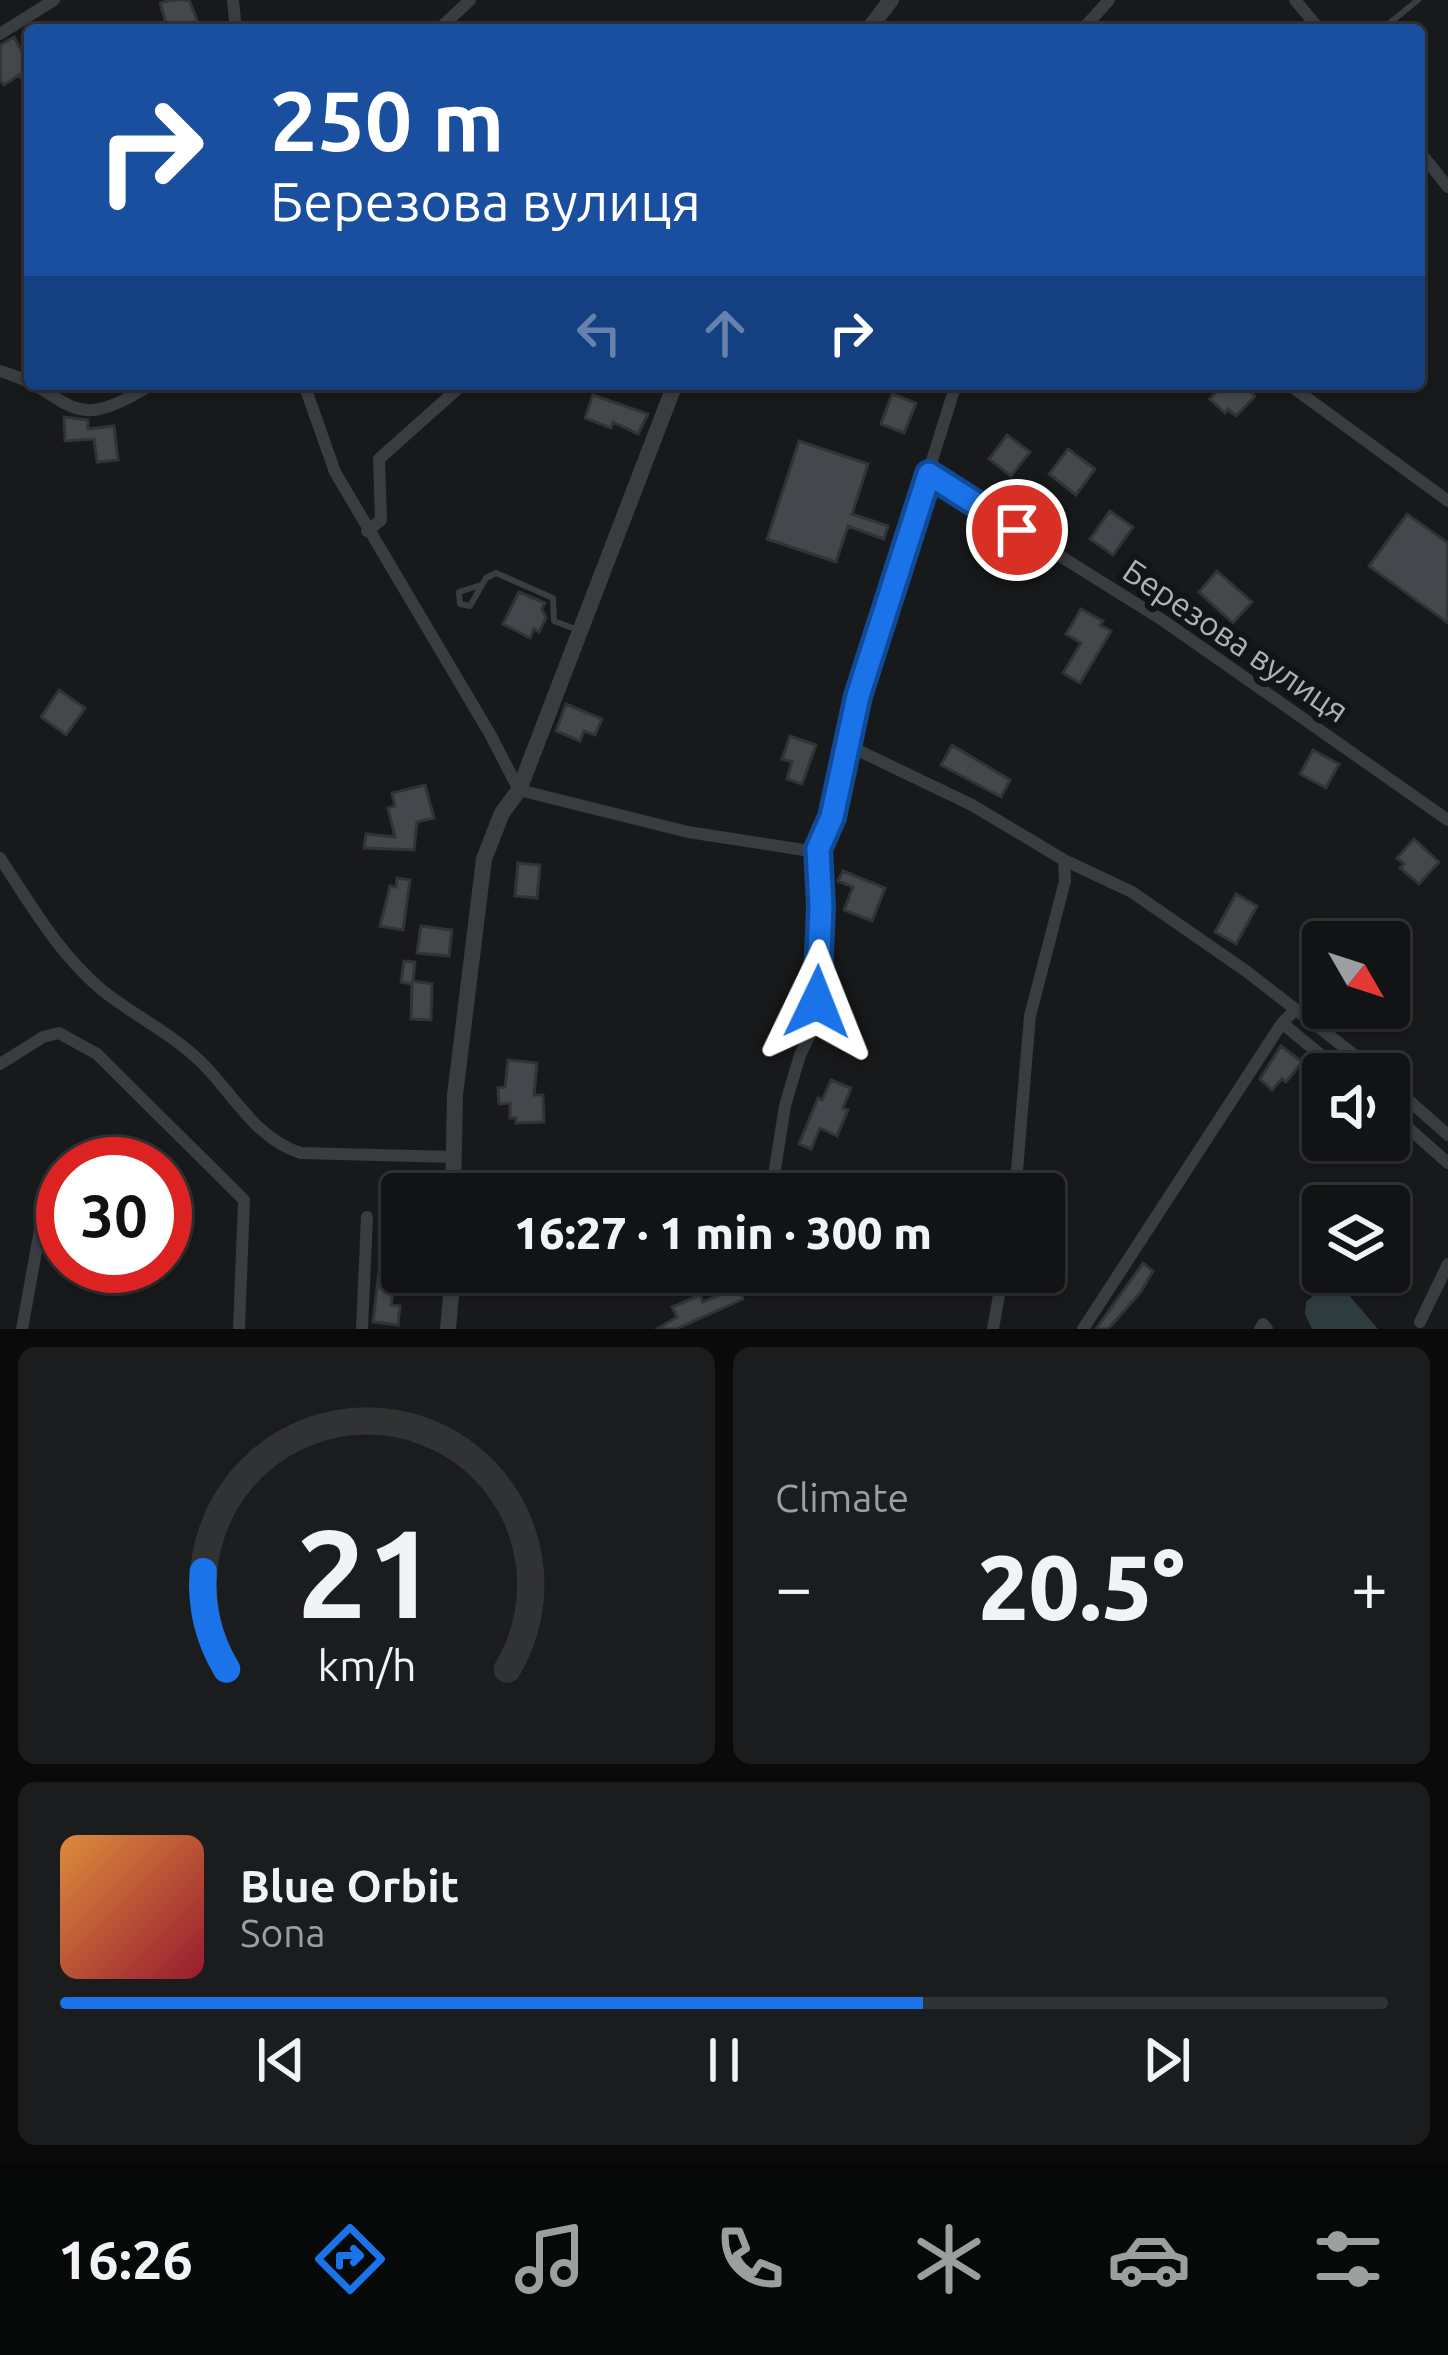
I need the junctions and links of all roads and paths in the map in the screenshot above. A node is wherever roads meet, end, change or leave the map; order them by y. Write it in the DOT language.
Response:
graph roads {
  1 [pos="54,0"];
  2 [pos="470,0"];
  3 [pos="891,0"];
  4 [pos="1109,0"];
  5 [pos="1295,0"];
  6 [pos="1418,0"];
  7 [pos="444,24"];
  8 [pos="873,24"];
  9 [pos="1087,24"];
  10 [pos="1315,24"];
  11 [pos="1388,24"];
  12 [pos="0,34"];
  13 [pos="1425,158"];
  14 [pos="1448,187"];
  15 [pos="41,390"];
  16 [pos="143,390"];
  17 [pos="306,390"];
  18 [pos="456,390"];
  19 [pos="673,390"];
  20 [pos="954,390"];
  21 [pos="1296,390"];
  22 [pos="929,474"];
  23 [pos="1448,501"];
  24 [pos="367,530"];
  25 [pos="481,585"];
  26 [pos="578,630"];
  27 [pos="849,746"];
  28 [pos="519,790"];
  29 [pos="1448,820"];
  30 [pos="818,849"];
  31 [pos="0,858"];
  32 [pos="1064,860"];
  33 [pos="1295,1010"];
  34 [pos="1282,1023"];
  35 [pos="1318,1053"];
  36 [pos="1351,1053"];
  37 [pos="0,1064"];
  38 [pos="1410,1102"];
  39 [pos="1410,1130"];
  40 [pos="1448,1135"];
  41 [pos="453,1156"];
  42 [pos="1448,1163"];
  43 [pos="453,1173"];
  44 [pos="773,1173"];
  45 [pos="1018,1173"];
  46 [pos="367,1217"];
  47 [pos="36,1252"];
  48 [pos="1448,1264"];
  49 [pos="451,1293"];
  50 [pos="999,1293"];
  51 [pos="1420,1322"];
  52 [pos="22,1329"];
  53 [pos="238,1329"];
  54 [pos="362,1329"];
  55 [pos="448,1329"];
  56 [pos="993,1329"];
  57 [pos="1084,1329"];
  1 -- 12 [label="street"];
  2 -- 7 [label="street"];
  3 -- 8 [label="street"];
  4 -- 9 [label="street"];
  5 -- 10 [label="street"];
  6 -- 11 [label="lane"];
  13 -- 14 [label="street"];
  15 -- 16 [label="street"];
  17 -- 24 [label="street"];
  18 -- 24 [label="street"];
  19 -- 26 [label="street"];
  20 -- 22 [label="street"];
  21 -- 23 [label="street"];
  22 -- 27 [label="street"];
  22 -- 29 [label="street, Березова вулиця"];
  24 -- 28 [label="street"];
  25 -- 26 [label="lane"];
  26 -- 28 [label="street"];
  27 -- 30 [label="street"];
  27 -- 32 [label="street"];
  28 -- 30 [label="street"];
  28 -- 41 [label="street"];
  30 -- 44 [label="street"];
  31 -- 41 [label="street"];
  32 -- 33 [label="street"];
  32 -- 45 [label="street"];
  33 -- 34 [label="street"];
  33 -- 36 [label="street"];
  34 -- 35 [label="street"];
  34 -- 57 [label="street"];
  37 -- 53 [label="street"];
  38 -- 40 [label="street"];
  39 -- 42 [label="street"];
  41 -- 43 [label="street"];
  46 -- 54 [label="street"];
  47 -- 52 [label="street"];
  48 -- 51 [label="street"];
  49 -- 55 [label="street"];
  50 -- 56 [label="street"];
}
